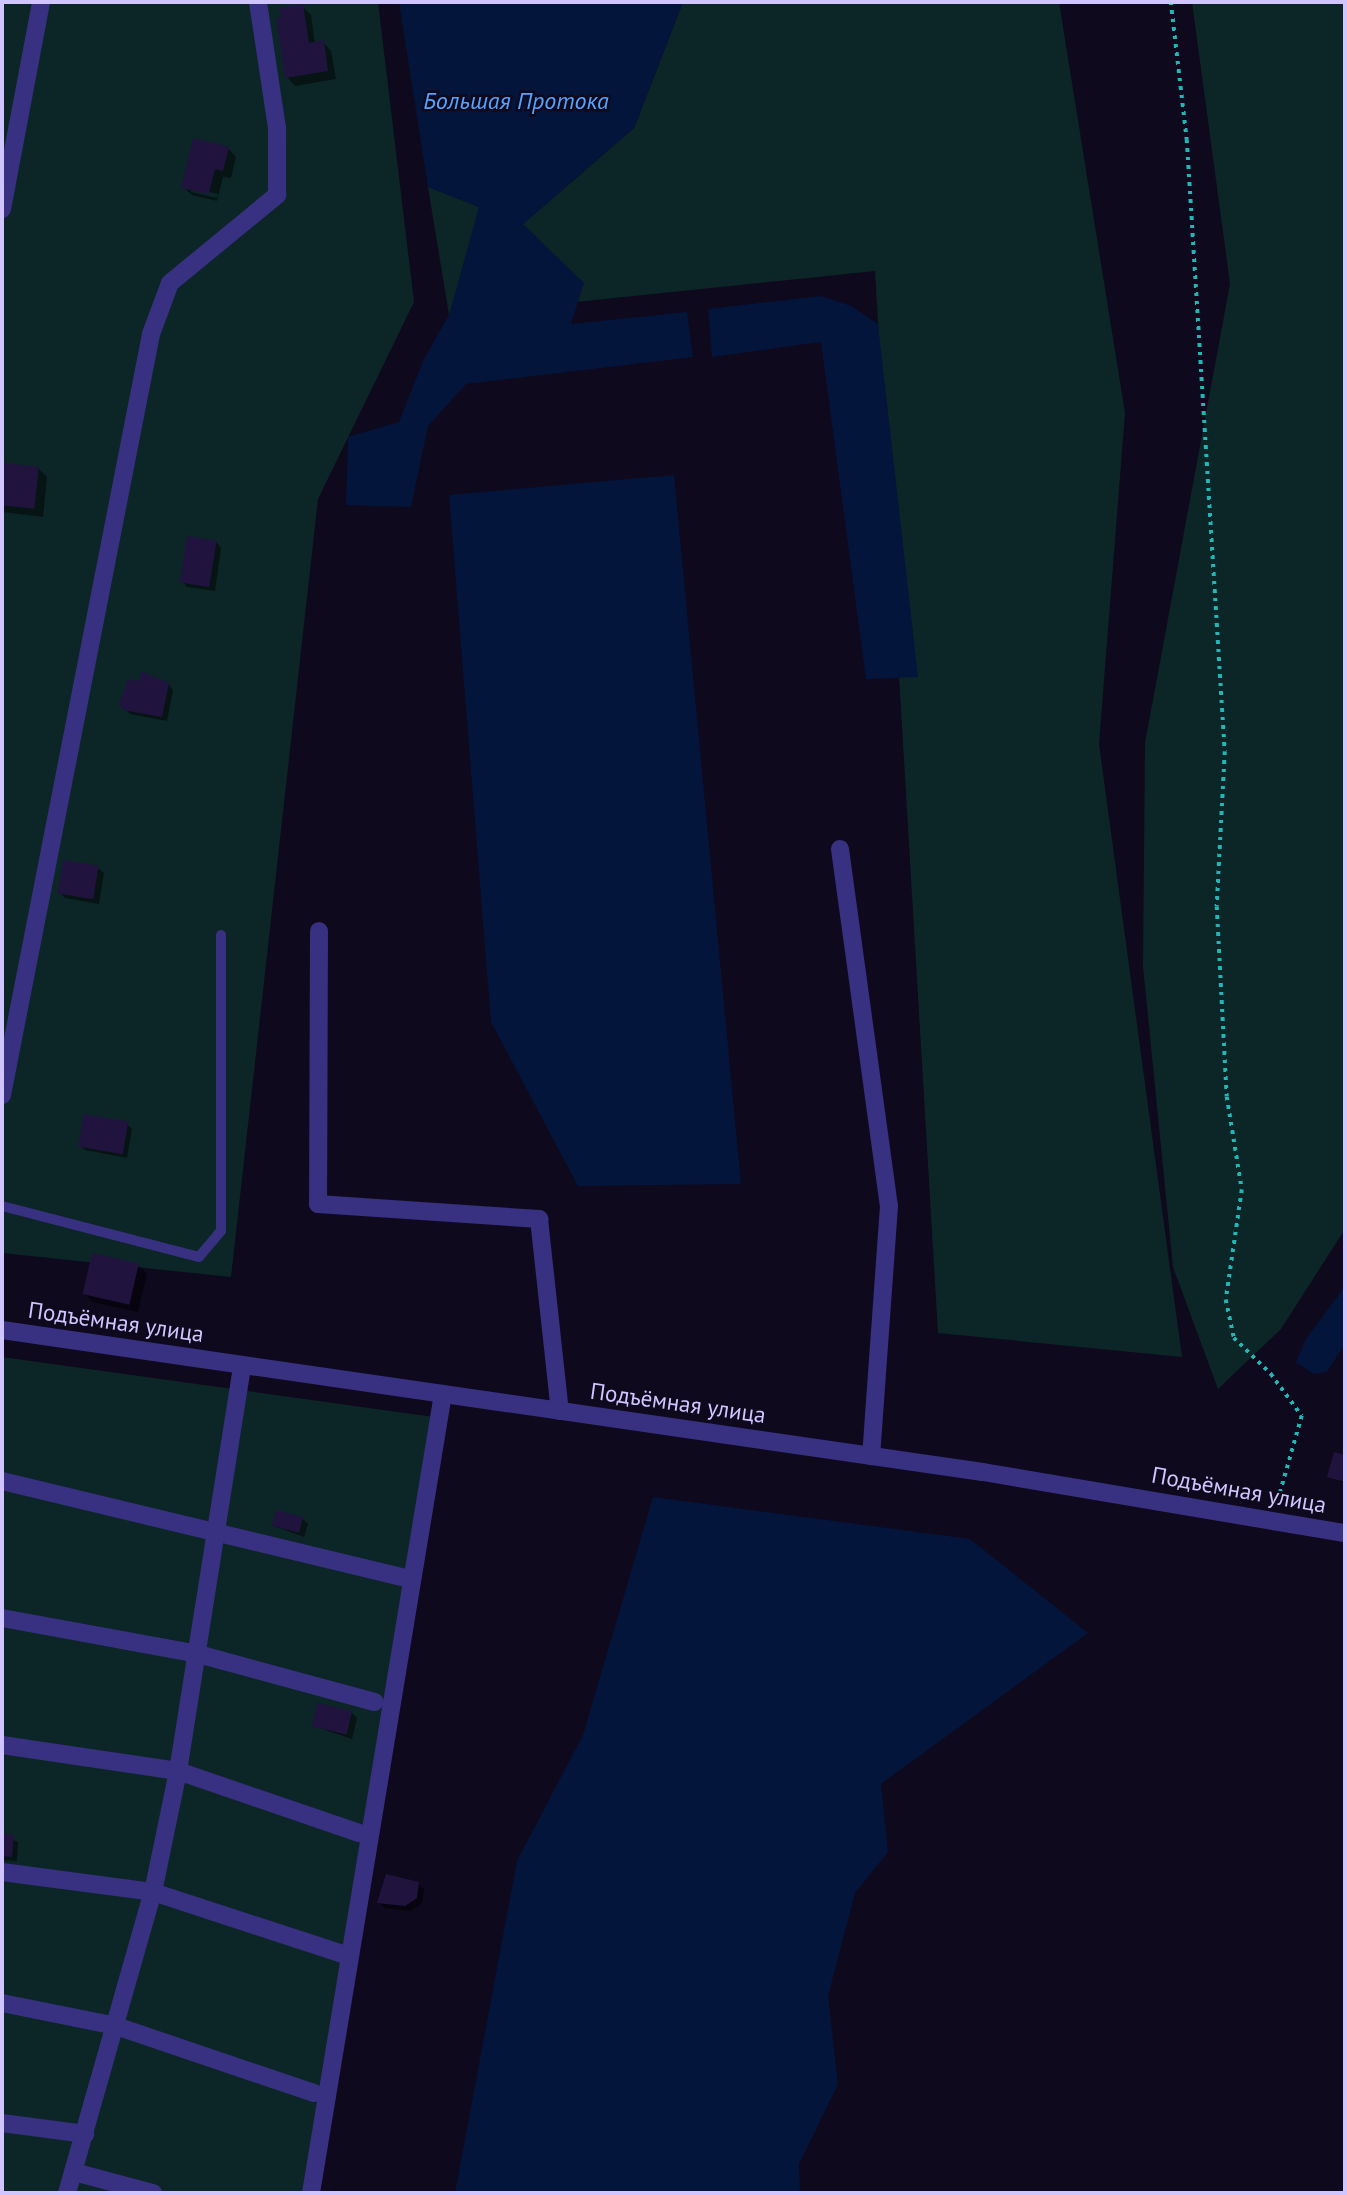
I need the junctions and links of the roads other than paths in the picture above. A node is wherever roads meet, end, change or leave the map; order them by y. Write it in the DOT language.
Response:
graph roads {
  1 [pos="41,2"];
  2 [pos="258,3"];
  3 [pos="2,209"];
  4 [pos="840,849"];
  5 [pos="319,932"];
  6 [pos="221,935"];
  7 [pos="2,1095"];
  8 [pos="2,1206"];
  9 [pos="2,1330"];
  10 [pos="242,1365"];
  11 [pos="443,1394"];
  12 [pos="560,1411"];
  13 [pos="871,1456"];
  14 [pos="2,1481"];
  15 [pos="213,1529"];
  16 [pos="1345,1533"];
  17 [pos="402,1577"];
  18 [pos="2,1618"];
  19 [pos="198,1654"];
  20 [pos="375,1702"];
  21 [pos="2,1745"];
  22 [pos="178,1771"];
  23 [pos="359,1833"];
  24 [pos="2,1872"];
  25 [pos="153,1892"];
  26 [pos="343,1954"];
  27 [pos="2,2003"];
  28 [pos="116,2026"];
  29 [pos="314,2093"];
  30 [pos="2,2123"];
  31 [pos="85,2134"];
  32 [pos="74,2172"];
  33 [pos="67,2193"];
  34 [pos="153,2193"];
  35 [pos="311,2193"];
  1 -- 3 [label="street"];
  2 -- 7 [label="street"];
  4 -- 13 [label="street"];
  5 -- 12 [label="street"];
  6 -- 8 [label="lane"];
  9 -- 10 [label="street, Подъёмная улица"];
  10 -- 11 [label="street, Подъёмная улица"];
  10 -- 15 [label="street"];
  11 -- 12 [label="street, Подъёмная улица"];
  11 -- 35 [label="street"];
  12 -- 13 [label="street, Подъёмная улица"];
  13 -- 16 [label="street, Подъёмная улица"];
  14 -- 15 [label="street"];
  15 -- 17 [label="street"];
  15 -- 19 [label="street"];
  18 -- 19 [label="street"];
  19 -- 20 [label="street"];
  19 -- 22 [label="street"];
  21 -- 22 [label="street"];
  22 -- 23 [label="street"];
  22 -- 25 [label="street"];
  24 -- 25 [label="street"];
  25 -- 26 [label="street"];
  25 -- 28 [label="street"];
  27 -- 28 [label="street"];
  28 -- 29 [label="street"];
  28 -- 31 [label="street"];
  30 -- 31 [label="street"];
  31 -- 32 [label="street"];
  32 -- 33 [label="street"];
  32 -- 34 [label="street"];
}
